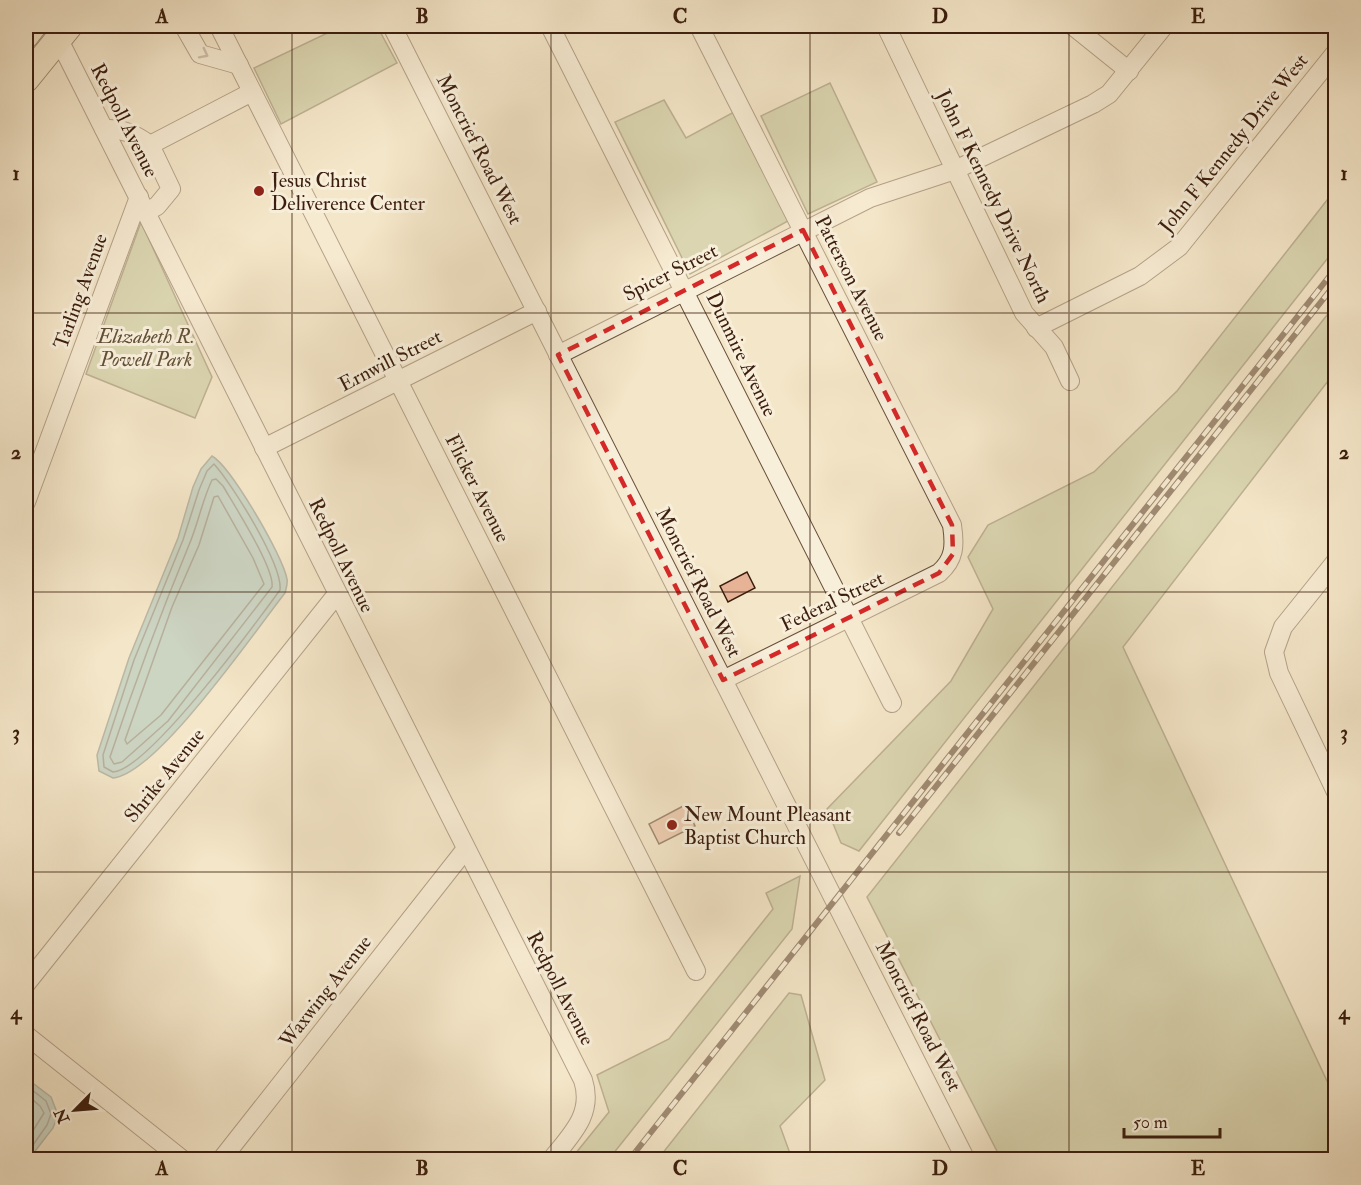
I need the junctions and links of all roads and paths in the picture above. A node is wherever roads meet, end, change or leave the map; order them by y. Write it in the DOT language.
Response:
graph roads {
  1 [pos="33,26"];
  2 [pos="184,26"];
  3 [pos="219,26"];
  4 [pos="550,26"];
  5 [pos="699,26"];
  6 [pos="886,26"];
  7 [pos="1073,26"];
  8 [pos="1164,26"];
  9 [pos="395,27"];
  10 [pos="60,30"];
  11 [pos="26,35"];
  12 [pos="1335,52"];
  13 [pos="239,65"];
  14 [pos="1128,71"];
  15 [pos="26,79"];
  16 [pos="252,92"];
  17 [pos="104,129"];
  18 [pos="150,145"];
  19 [pos="956,170"];
  20 [pos="142,205"];
  21 [pos="803,230"];
  22 [pos="685,290"];
  23 [pos="537,311"];
  24 [pos="1036,328"];
  25 [pos="558,355"];
  26 [pos="398,381"];
  27 [pos="1070,381"];
  28 [pos="264,448"];
  29 [pos="26,502"];
  30 [pos="953,554"];
  31 [pos="1335,561"];
  32 [pos="337,594"];
  33 [pos="848,618"];
  34 [pos="723,680"];
  35 [pos="892,703"];
  36 [pos="1335,792"];
  37 [pos="465,850"];
  38 [pos="696,970"];
  39 [pos="26,984"];
  40 [pos="26,1035"];
  41 [pos="183,1160"];
  42 [pos="221,1160"];
  43 [pos="550,1160"];
  44 [pos="966,1160"];
  1 -- 11 [label="highway"];
  2 -- 13 [label="street, one-way"];
  3 -- 13 [label="street, Flicker Avenue"];
  4 -- 22 [label="street, Dunmire Avenue"];
  5 -- 21 [label="street, Patterson Avenue"];
  6 -- 19 [label="street, John F Kennedy Drive North"];
  7 -- 14 [label="street"];
  8 -- 14 [label="street, Spicer Street"];
  9 -- 23 [label="street, Moncrief Road West"];
  10 -- 15 [label="highway"];
  10 -- 17 [label="street, Redpoll Avenue"];
  12 -- 24 [label="street, John F Kennedy Drive West"];
  13 -- 16 [label="street, Flicker Avenue"];
  14 -- 19 [label="street, Spicer Street"];
  16 -- 18 [label="street"];
  16 -- 26 [label="street, Flicker Avenue"];
  17 -- 18 [label="street"];
  17 -- 20 [label="street, Redpoll Avenue"];
  18 -- 20 [label="street"];
  19 -- 21 [label="street, Spicer Street"];
  19 -- 24 [label="street, John F Kennedy Drive North"];
  20 -- 28 [label="street, Redpoll Avenue"];
  20 -- 29 [label="street, Tarling Avenue"];
  21 -- 22 [label="street, Spicer Street"];
  21 -- 30 [label="street, Patterson Avenue"];
  22 -- 25 [label="street, Spicer Street"];
  22 -- 33 [label="street, Dunmire Avenue"];
  23 -- 25 [label="street, Moncrief Road West"];
  23 -- 26 [label="street, Ernwill Street"];
  24 -- 27 [label="street, John F Kennedy Drive North"];
  25 -- 34 [label="street, Moncrief Road West"];
  26 -- 28 [label="street, Ernwill Street"];
  26 -- 38 [label="street, Flicker Avenue"];
  28 -- 32 [label="street, Redpoll Avenue"];
  30 -- 33 [label="street, Federal Street"];
  31 -- 36 [label="street"];
  32 -- 37 [label="street, Redpoll Avenue"];
  32 -- 39 [label="street, Shrike Avenue"];
  33 -- 34 [label="street, Federal Street"];
  33 -- 35 [label="street, Dunmire Avenue"];
  34 -- 44 [label="street, Moncrief Road West"];
  37 -- 42 [label="street, Waxwing Avenue"];
  37 -- 43 [label="street, Redpoll Avenue"];
  40 -- 41 [label="street"];
}
